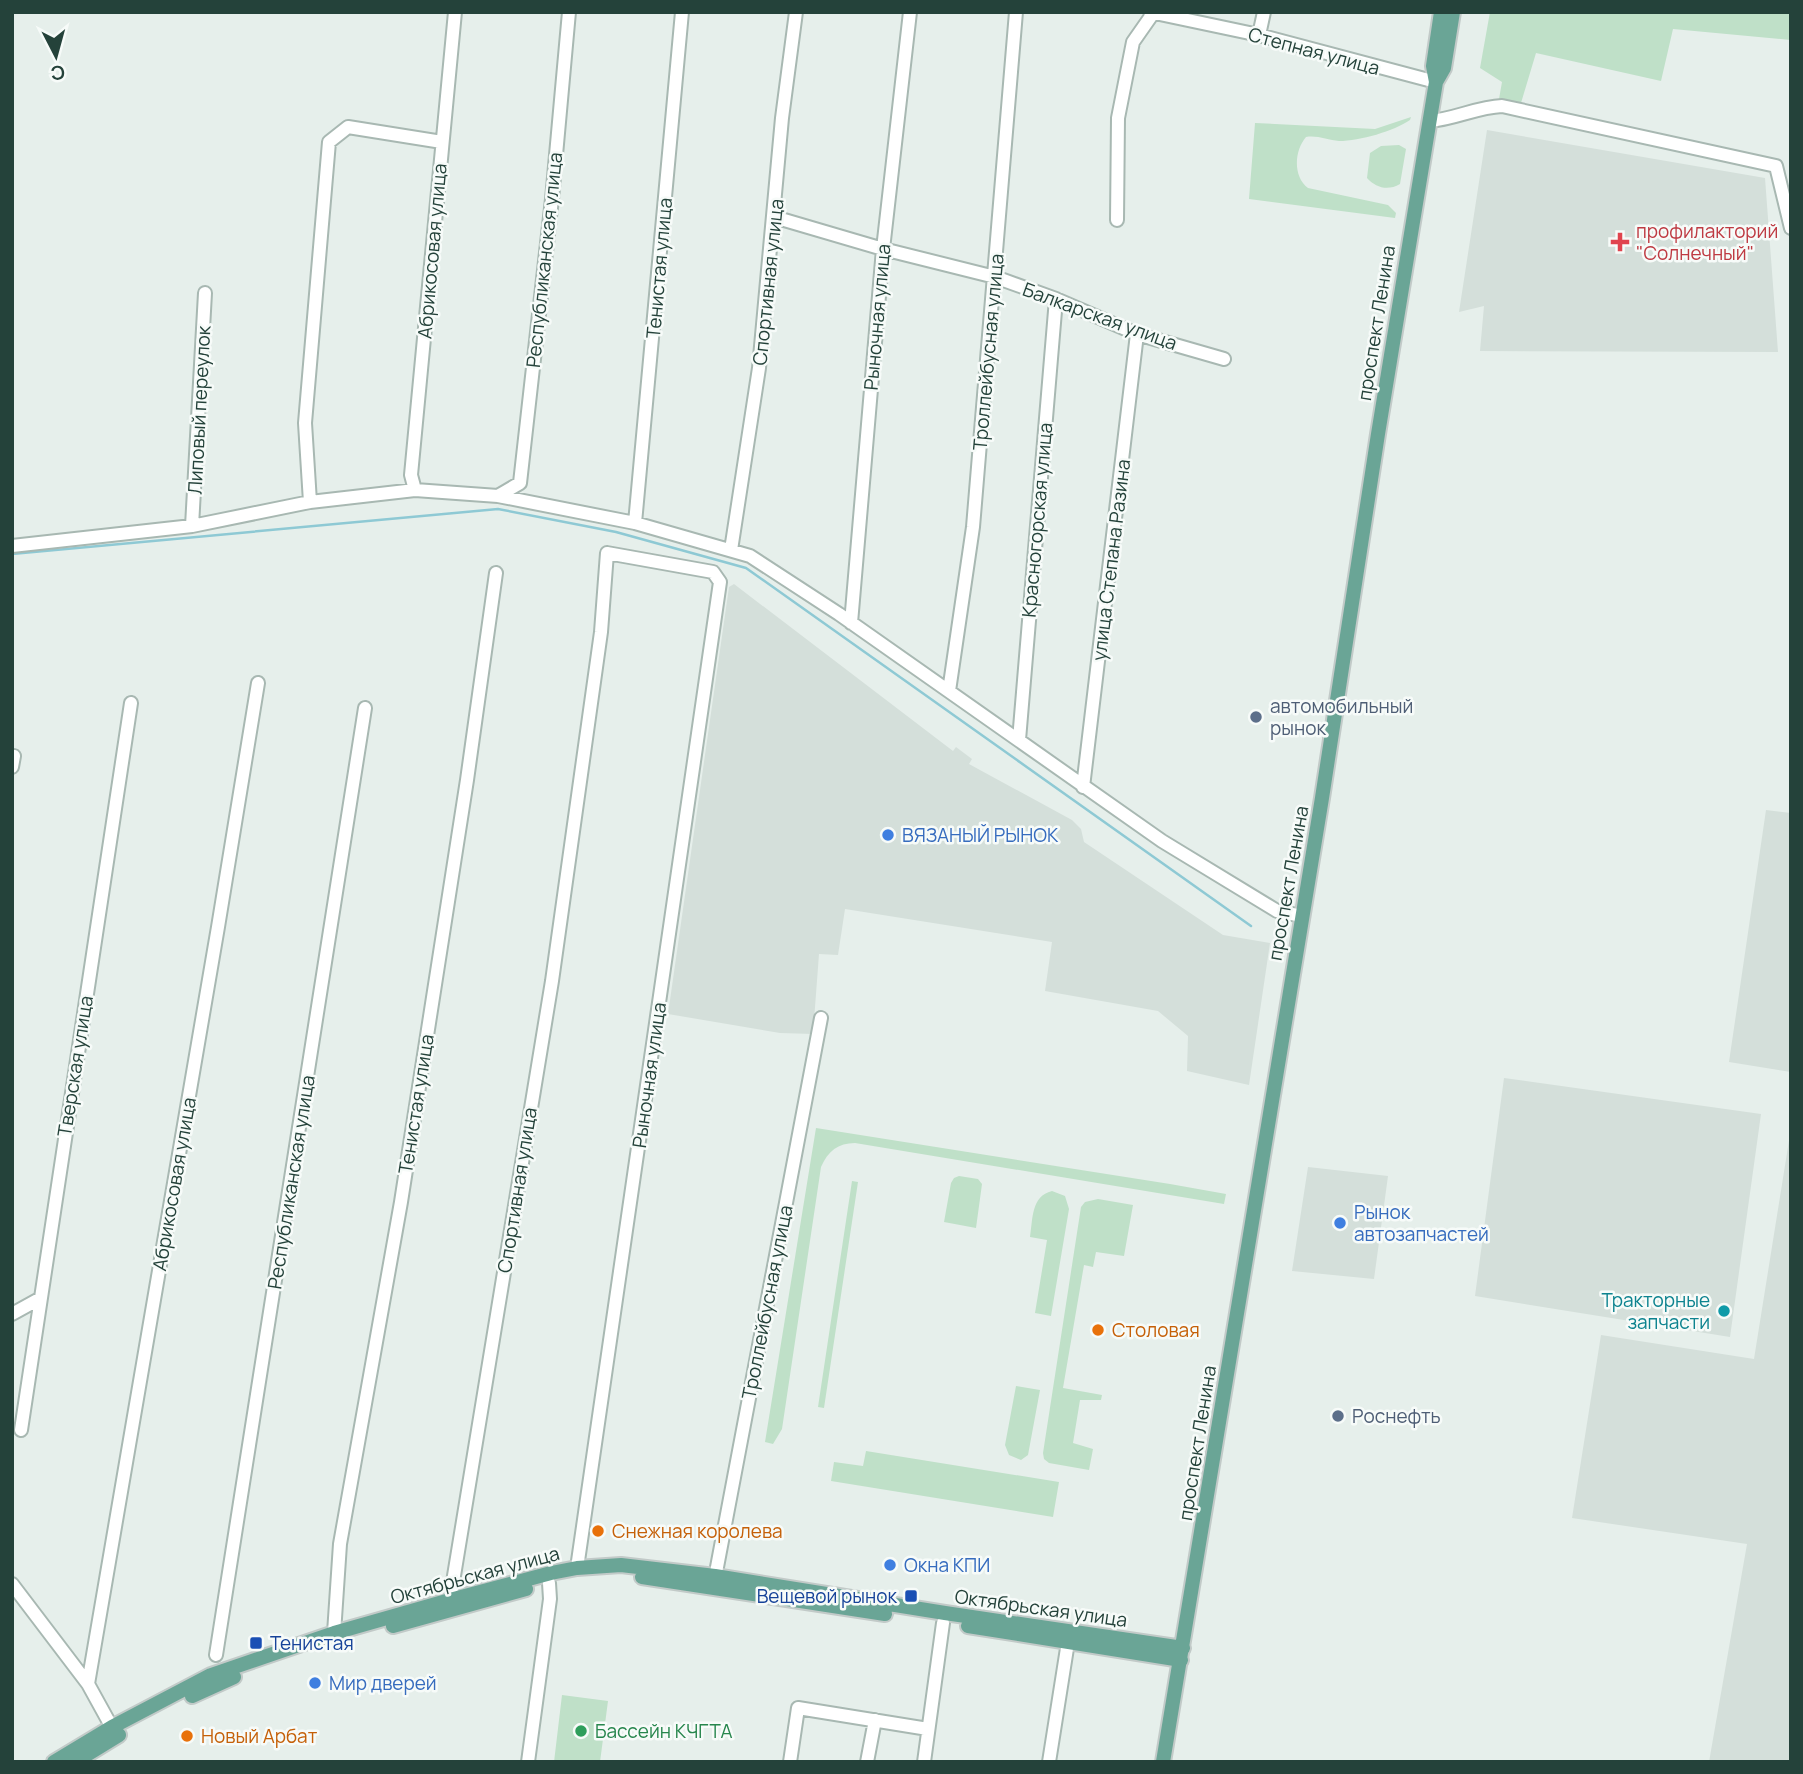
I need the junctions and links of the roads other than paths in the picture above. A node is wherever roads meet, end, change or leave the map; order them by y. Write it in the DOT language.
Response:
graph roads {
  1 [pos="454,12"];
  2 [pos="569,12"];
  3 [pos="682,12"];
  4 [pos="796,12"];
  5 [pos="910,12"];
  6 [pos="1016,12"];
  7 [pos="1264,12"];
  8 [pos="1441,12"];
  9 [pos="1453,12"];
  10 [pos="1153,13"];
  11 [pos="1259,35"];
  12 [pos="1436,82"];
  13 [pos="1430,121"];
  14 [pos="442,142"];
  15 [pos="774,217"];
  16 [pos="1116,220"];
  17 [pos="1791,228"];
  18 [pos="883,249"];
  19 [pos="995,277"];
  20 [pos="205,293"];
  21 [pos="1056,299"];
  22 [pos="1137,334"];
  23 [pos="1224,359"];
  24 [pos="415,490"];
  25 [pos="498,496"];
  26 [pos="310,502"];
  27 [pos="635,523"];
  28 [pos="192,526"];
  29 [pos="12,546"];
  30 [pos="731,551"];
  31 [pos="496,573"];
  32 [pos="720,582"];
  33 [pos="851,623"];
  34 [pos="258,683"];
  35 [pos="949,691"];
  36 [pos="131,703"];
  37 [pos="365,708"];
  38 [pos="1019,740"];
  39 [pos="1083,787"];
  40 [pos="1302,916"];
  41 [pos="821,1018"];
  42 [pos="40,1298"];
  43 [pos="12,1314"];
  44 [pos="21,1430"];
  45 [pos="578,1568"];
  46 [pos="714,1581"];
  47 [pos="550,1583"];
  48 [pos="12,1584"];
  49 [pos="450,1600"];
  50 [pos="943,1623"];
  51 [pos="334,1633"];
  52 [pos="1068,1637"];
  53 [pos="1182,1654"];
  54 [pos="216,1655"];
  55 [pos="88,1684"];
  56 [pos="875,1720"];
  57 [pos="928,1729"];
  58 [pos="114,1732"];
  59 [pos="54,1762"];
  60 [pos="75,1762"];
  61 [pos="528,1762"];
  62 [pos="790,1762"];
  63 [pos="867,1762"];
  64 [pos="924,1762"];
  65 [pos="1049,1762"];
  66 [pos="1163,1762"];
  1 -- 14 [label="street, Абрикосовая улица"];
  2 -- 25 [label="street, Республиканская улица"];
  3 -- 27 [label="street, Тенистая улица"];
  4 -- 15 [label="street, Спортивная улица"];
  5 -- 18 [label="street, Рыночная улица"];
  6 -- 19 [label="street, Троллейбусная улица"];
  7 -- 11 [label="street"];
  8 -- 12 [label="main road"];
  9 -- 12 [label="main road, проспект Ленина"];
  10 -- 11 [label="street, Степная улица"];
  10 -- 16 [label="street"];
  11 -- 12 [label="street, Степная улица"];
  12 -- 13 [label="main road, проспект Ленина"];
  13 -- 17 [label="street"];
  13 -- 40 [label="main road, проспект Ленина"];
  14 -- 24 [label="street, Абрикосовая улица"];
  14 -- 26 [label="street"];
  15 -- 18 [label="street, Балкарская улица"];
  15 -- 30 [label="street, Спортивная улица"];
  18 -- 19 [label="street, Балкарская улица"];
  18 -- 33 [label="street, Рыночная улица"];
  19 -- 21 [label="street, Балкарская улица"];
  19 -- 35 [label="street, Троллейбусная улица"];
  20 -- 28 [label="street, Липовый переулок"];
  21 -- 22 [label="street, Балкарская улица"];
  21 -- 38 [label="street, Красногорская улица"];
  22 -- 23 [label="street, Балкарская улица"];
  22 -- 39 [label="street, улица Степана Разина"];
  24 -- 25 [label="street"];
  24 -- 26 [label="street"];
  25 -- 27 [label="street"];
  26 -- 28 [label="street"];
  27 -- 30 [label="street"];
  28 -- 29 [label="street"];
  30 -- 33 [label="street"];
  31 -- 51 [label="street, Тенистая улица"];
  32 -- 45 [label="street, Рыночная улица"];
  32 -- 49 [label="street, Спортивная улица"];
  33 -- 35 [label="street"];
  34 -- 55 [label="street, Абрикосовая улица"];
  35 -- 38 [label="street"];
  36 -- 42 [label="street, Тверская улица"];
  37 -- 54 [label="street, Республиканская улица"];
  38 -- 39 [label="street"];
  39 -- 40 [label="street"];
  40 -- 53 [label="main road, проспект Ленина"];
  41 -- 46 [label="street, Троллейбусная улица"];
  42 -- 43 [label="street"];
  42 -- 44 [label="street, Тверская улица"];
  45 -- 46 [label="main road, Октябрьская улица"];
  45 -- 49 [label="main road, Октябрьская улица"];
  46 -- 47 [label="main road, Октябрьская улица"];
  46 -- 50 [label="main road, Октябрьская улица"];
  46 -- 52 [label="main road, Октябрьская улица"];
  47 -- 58 [label="main road, Октябрьская улица"];
  47 -- 61 [label="street"];
  48 -- 55 [label="street"];
  49 -- 51 [label="main road, Октябрьская улица"];
  50 -- 52 [label="main road, Октябрьская улица"];
  50 -- 57 [label="street"];
  51 -- 58 [label="main road, Октябрьская улица"];
  52 -- 53 [label="main road, Октябрьская улица"];
  52 -- 53 [label="main road, Октябрьская улица"];
  52 -- 65 [label="street"];
  53 -- 66 [label="main road, проспект Ленина"];
  55 -- 58 [label="street"];
  56 -- 57 [label="street"];
  56 -- 62 [label="street"];
  56 -- 63 [label="street"];
  57 -- 64 [label="street"];
  58 -- 59 [label="main road, Октябрьская улица"];
  58 -- 60 [label="main road, Октябрьская улица"];
}
